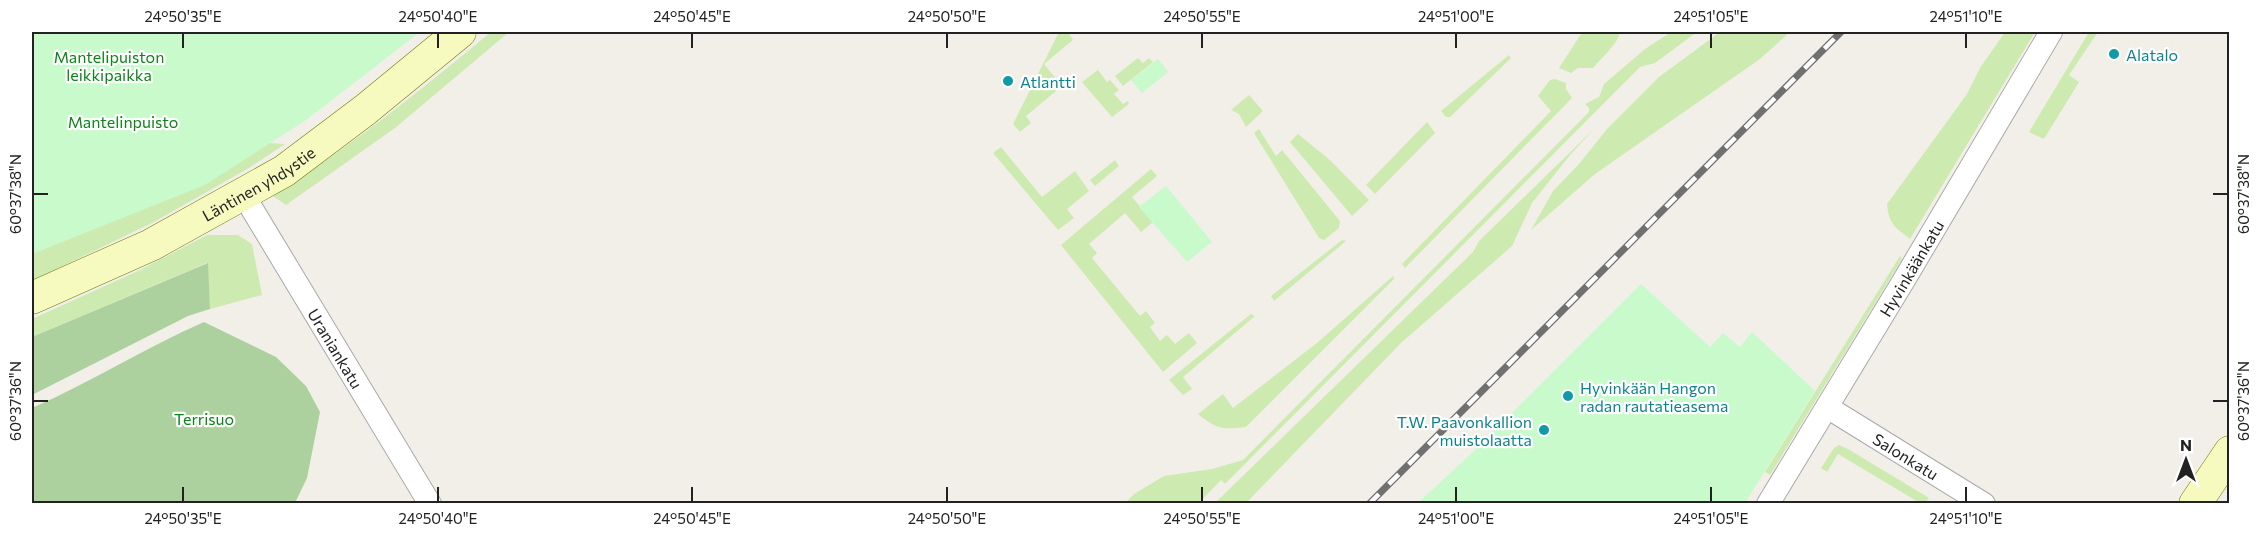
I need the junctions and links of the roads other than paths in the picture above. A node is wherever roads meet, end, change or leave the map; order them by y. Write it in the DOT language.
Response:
graph roads {
  1 [pos="460,32"];
  2 [pos="2051,32"];
  3 [pos="243,194"];
  4 [pos="32,298"];
  5 [pos="1827,407"];
  6 [pos="2229,452"];
  7 [pos="430,504"];
  8 [pos="1767,504"];
  9 [pos="1984,504"];
  10 [pos="2195,504"];
  1 -- 3 [label="main road, Läntinen yhdystie"];
  2 -- 5 [label="street, Hyvinkäänkatu"];
  3 -- 4 [label="main road, Läntinen yhdystie"];
  3 -- 7 [label="street, Uraniankatu"];
  5 -- 8 [label="street, Hyvinkäänkatu"];
  5 -- 9 [label="street, Salonkatu"];
  6 -- 10 [label="main road"];
}
